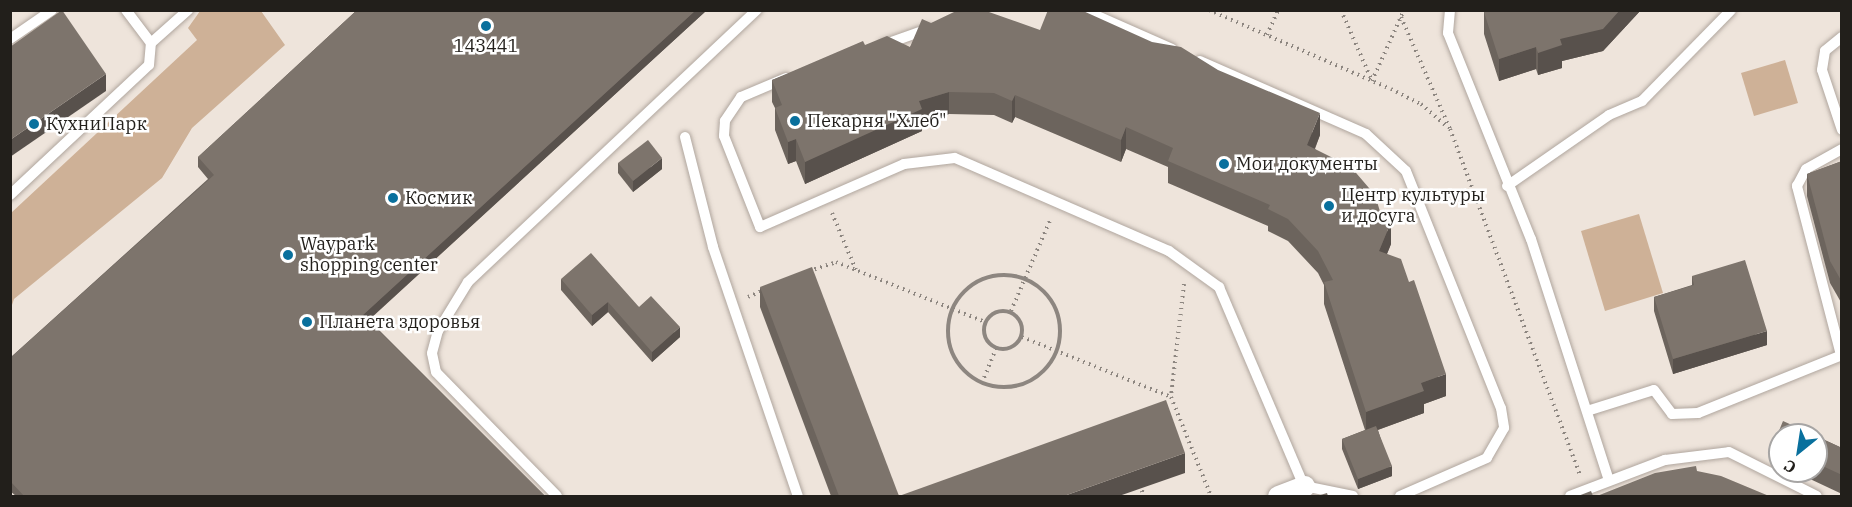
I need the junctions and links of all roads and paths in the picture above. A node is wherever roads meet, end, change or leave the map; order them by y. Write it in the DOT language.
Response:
graph roads {
  1 [pos="52,10"];
  2 [pos="126,10"];
  3 [pos="188,10"];
  4 [pos="757,10"];
  5 [pos="1084,10"];
  6 [pos="1209,10"];
  7 [pos="1278,10"];
  8 [pos="1341,10"];
  9 [pos="1404,10"];
  10 [pos="1450,10"];
  11 [pos="1731,10"];
  12 [pos="1401,17"];
  13 [pos="940,26"];
  14 [pos="1267,35"];
  15 [pos="1842,37"];
  16 [pos="10,39"];
  17 [pos="151,43"];
  18 [pos="874,48"];
  19 [pos="797,74"];
  20 [pos="1372,81"];
  21 [pos="1450,129"];
  22 [pos="1842,130"];
  23 [pos="685,137"];
  24 [pos="1842,149"];
  25 [pos="1508,186"];
  26 [pos="10,195"];
  27 [pos="826,198"];
  28 [pos="1058,202"];
  29 [pos="1187,260"];
  30 [pos="856,270"];
  31 [pos="802,274"];
  32 [pos="1025,278"];
  33 [pos="773,286"];
  34 [pos="733,304"];
  35 [pos="951,309"];
  36 [pos="1011,311"];
  37 [pos="985,322"];
  38 [pos="1022,338"];
  39 [pos="996,348"];
  40 [pos="1056,352"];
  41 [pos="1841,355"];
  42 [pos="982,383"];
  43 [pos="1171,397"];
  44 [pos="1587,411"];
  45 [pos="1137,479"];
  46 [pos="1609,481"];
  47 [pos="1304,486"];
  48 [pos="1586,490"];
  49 [pos="557,496"];
  50 [pos="798,496"];
  51 [pos="1144,496"];
  52 [pos="1211,496"];
  53 [pos="1278,496"];
  54 [pos="1353,496"];
  55 [pos="1400,496"];
  56 [pos="1570,496"];
  57 [pos="1817,496"];
  1 -- 16 [label="lane"];
  2 -- 17 [label="lane"];
  3 -- 17 [label="lane"];
  4 -- 49 [label="lane"];
  5 -- 55 [label="lane"];
  6 -- 14 [label="path"];
  7 -- 14 [label="path"];
  8 -- 20 [label="path"];
  9 -- 12 [label="path"];
  10 -- 25 [label="lane"];
  11 -- 25 [label="lane"];
  12 -- 20 [label="path"];
  12 -- 21 [label="path"];
  13 -- 18 [label="lane"];
  14 -- 20 [label="path"];
  15 -- 22 [label="lane"];
  17 -- 26 [label="lane"];
  19 -- 27 [label="lane"];
  20 -- 21 [label="path"];
  21 -- 48 [label="path"];
  23 -- 34 [label="lane"];
  24 -- 41 [label="lane"];
  25 -- 44 [label="lane"];
  27 -- 28 [label="lane"];
  27 -- 30 [label="path"];
  28 -- 29 [label="lane"];
  28 -- 32 [label="path"];
  29 -- 43 [label="path"];
  29 -- 47 [label="lane"];
  30 -- 31 [label="path"];
  30 -- 35 [label="path"];
  32 -- 35 [label="path"];
  32 -- 36 [label="path"];
  32 -- 40 [label="path"];
  33 -- 34 [label="path"];
  34 -- 50 [label="lane"];
  35 -- 37 [label="path"];
  35 -- 42 [label="path"];
  36 -- 37 [label="path"];
  36 -- 38 [label="path"];
  37 -- 39 [label="path"];
  38 -- 39 [label="path"];
  38 -- 40 [label="path"];
  39 -- 42 [label="path"];
  40 -- 42 [label="path"];
  40 -- 43 [label="path"];
  41 -- 44 [label="lane"];
  43 -- 52 [label="path"];
  44 -- 46 [label="lane"];
  45 -- 51 [label="path"];
  46 -- 48 [label="lane"];
  46 -- 57 [label="lane"];
  47 -- 53 [label="street"];
  47 -- 54 [label="lane"];
  48 -- 56 [label="lane"];
}
